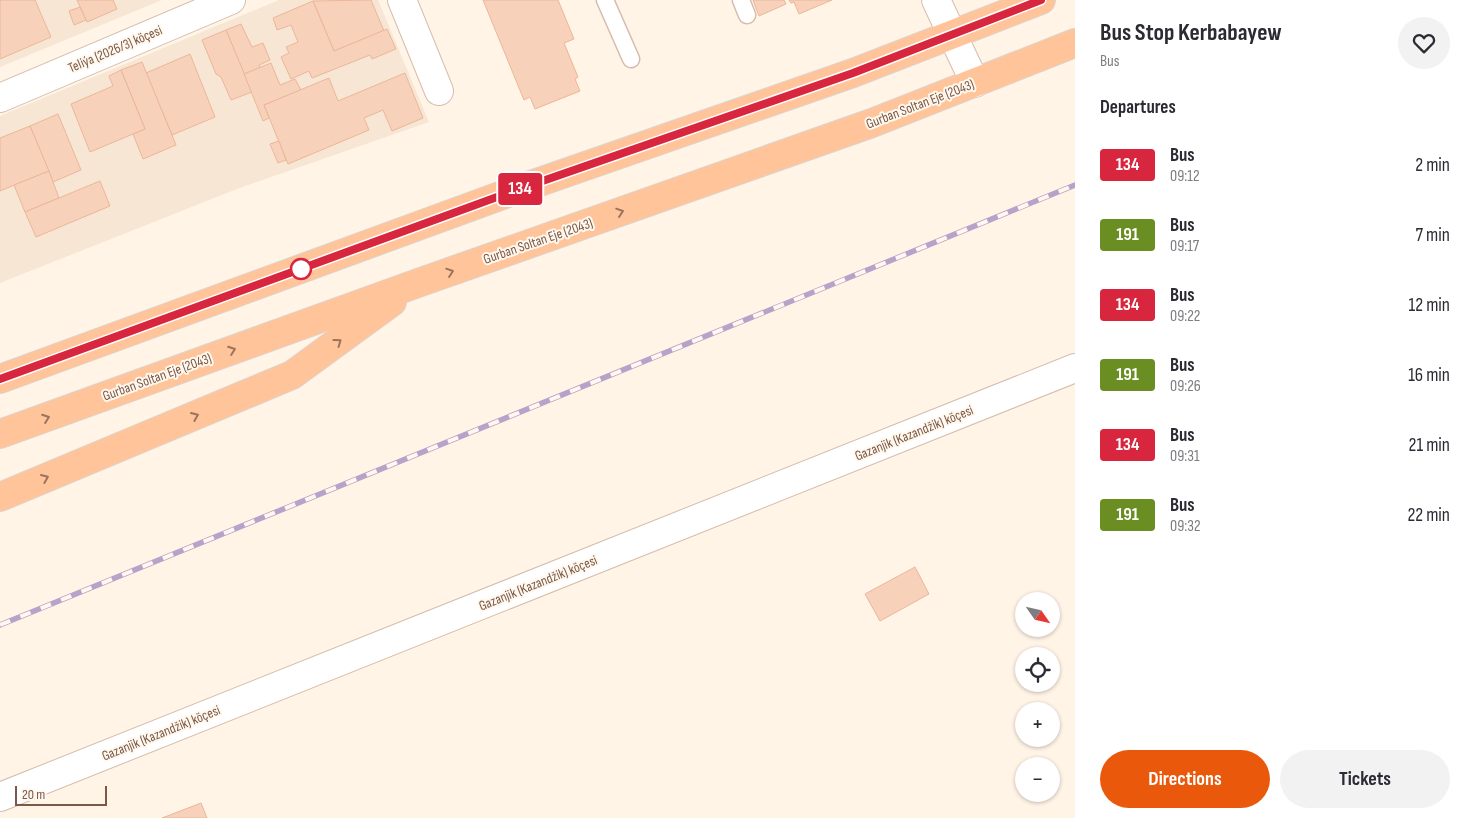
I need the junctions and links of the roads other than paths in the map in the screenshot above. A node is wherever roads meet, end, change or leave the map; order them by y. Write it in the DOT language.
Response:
graph roads {
  1 [pos="231,0"];
  2 [pos="402,0"];
  3 [pos="605,0"];
  4 [pos="936,0"];
  5 [pos="1041,0"];
  6 [pos="953,35"];
  7 [pos="1075,43"];
  8 [pos="631,59"];
  9 [pos="975,83"];
  10 [pos="439,91"];
  11 [pos="0,98"];
  12 [pos="418,283"];
  13 [pos="1075,368"];
  14 [pos="0,379"];
  15 [pos="0,434"];
  16 [pos="0,497"];
  17 [pos="0,797"];
  1 -- 11 [label="street, Teliýa (2026/3) köçesi"];
  2 -- 10 [label="street"];
  3 -- 8 [label="lane"];
  4 -- 6 [label="street"];
  5 -- 6 [label="highway"];
  6 -- 9 [label="street"];
  6 -- 14 [label="highway"];
  7 -- 9 [label="highway, Gurban Soltan Eje (2043)"];
  12 -- 9 [label="highway, Gurban Soltan Eje (2043), one-way"];
  15 -- 12 [label="highway, Gurban Soltan Eje (2043), one-way"];
  16 -- 12 [label="highway, one-way"];
  13 -- 17 [label="street, Gazanjik (Kazandžik) köçesi"];
}
